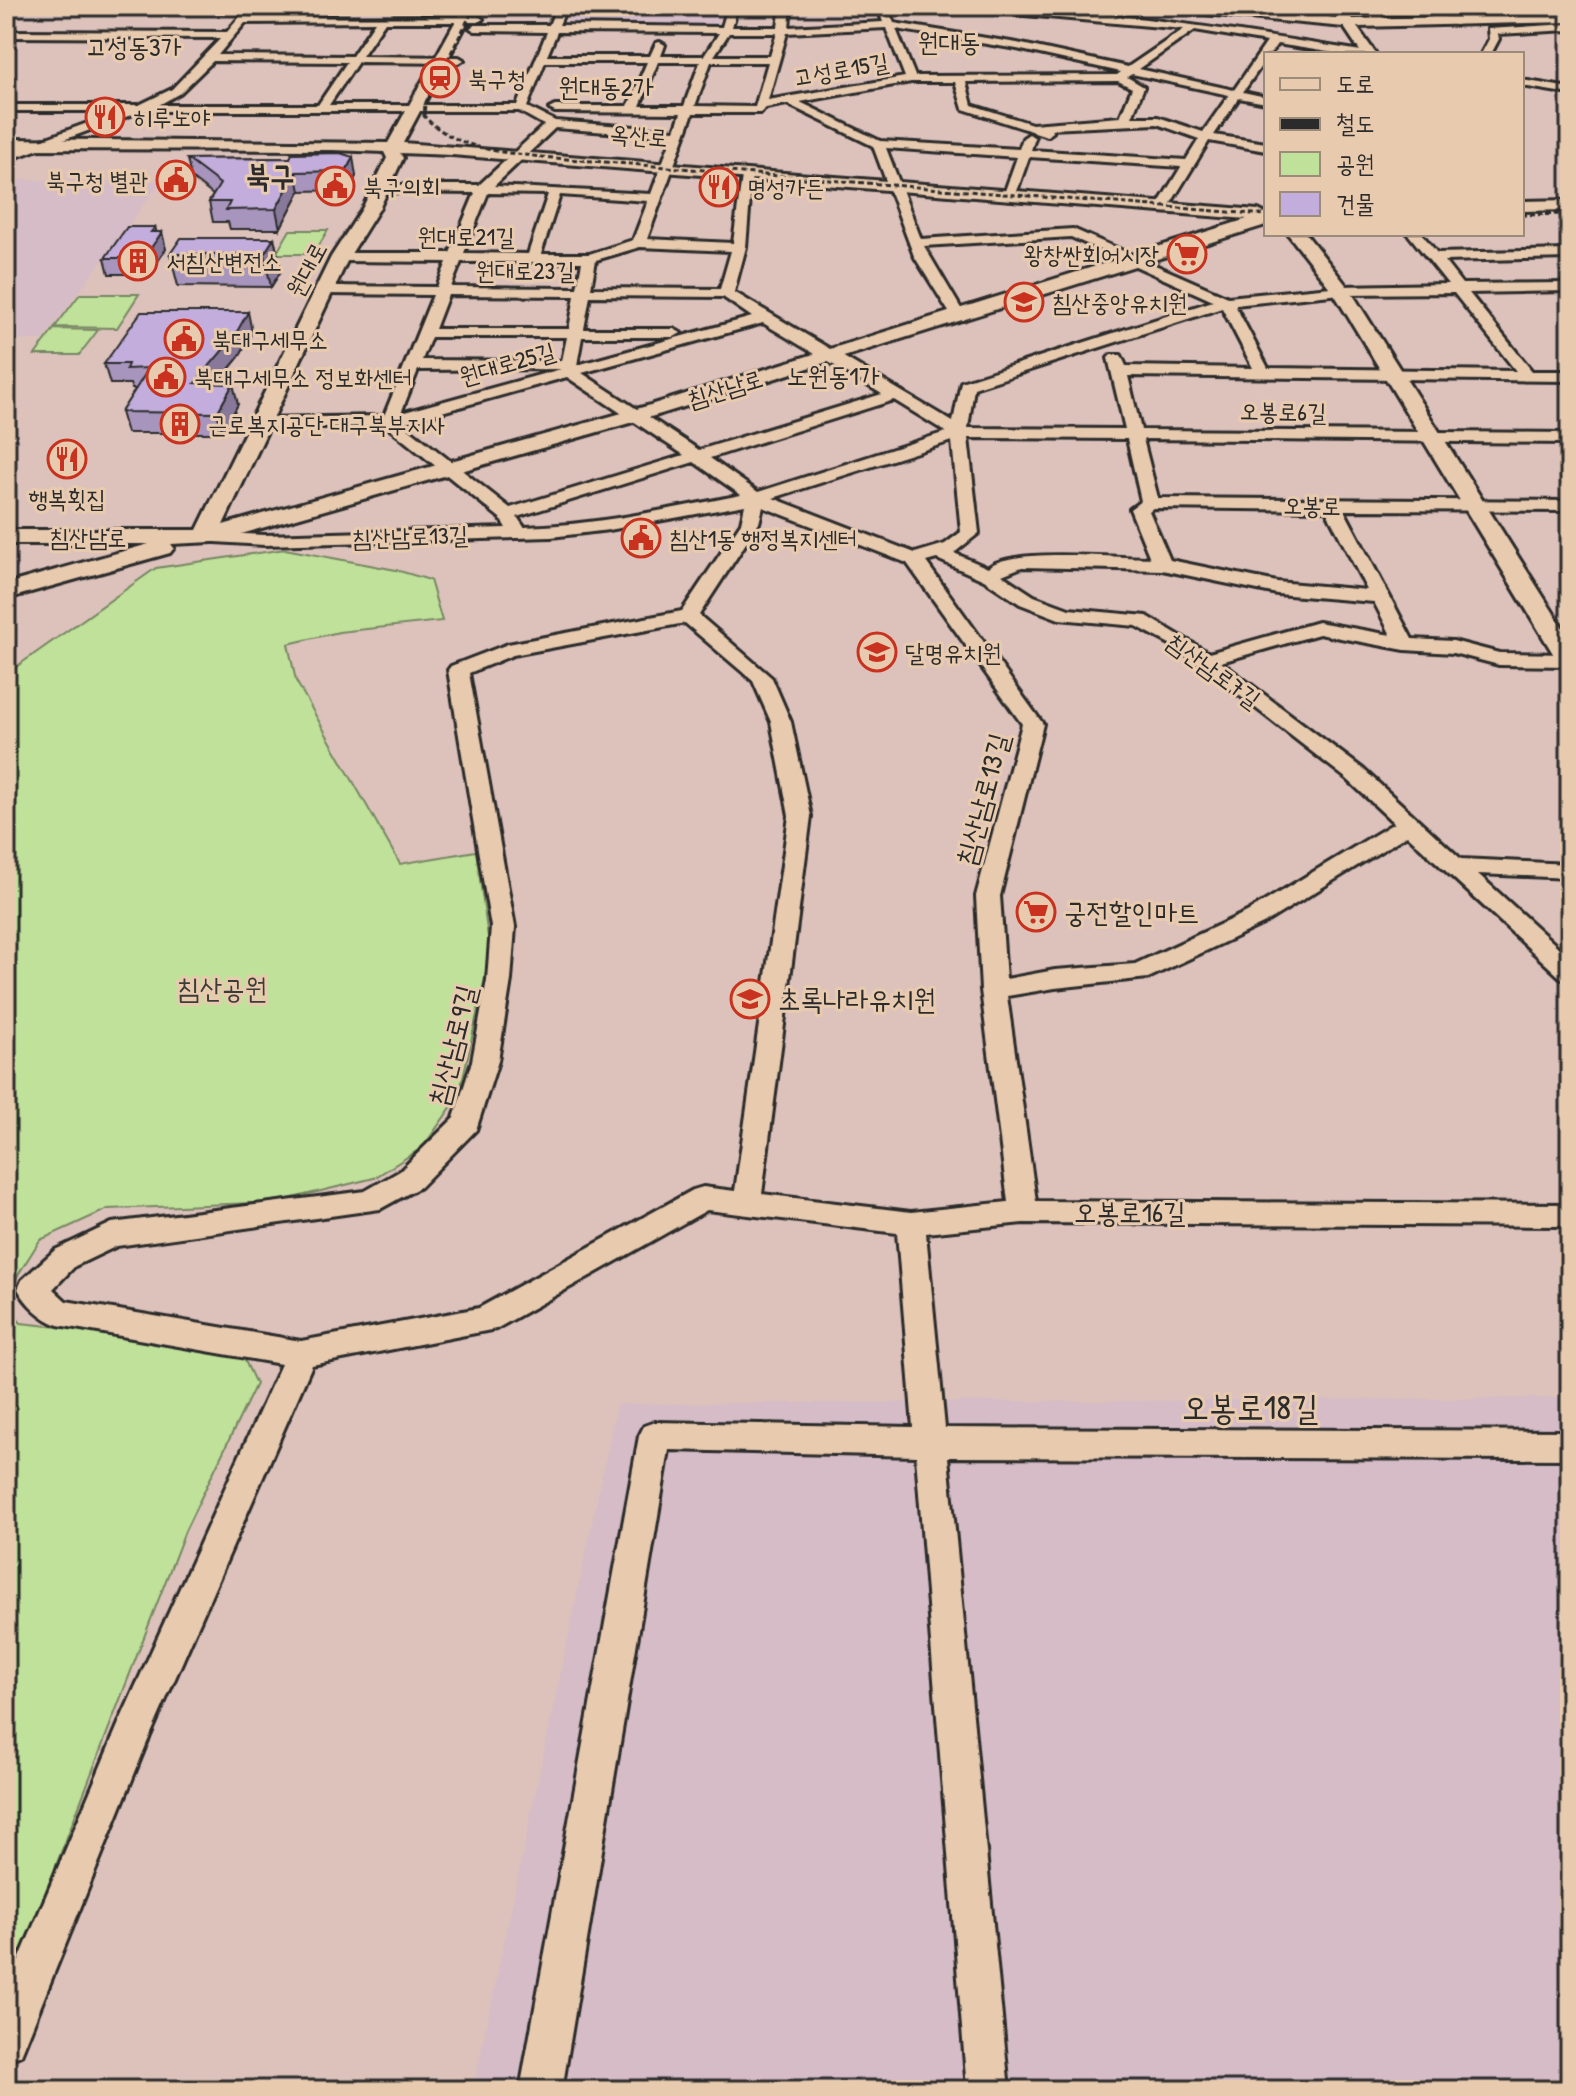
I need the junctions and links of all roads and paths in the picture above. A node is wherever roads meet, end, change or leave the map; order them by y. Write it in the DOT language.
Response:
graph roads {
  1 [pos="311,6"];
  2 [pos="562,6"];
  3 [pos="733,6"];
  4 [pos="786,6"];
  5 [pos="882,6"];
  6 [pos="955,6"];
  7 [pos="1163,6"];
  8 [pos="1173,6"];
  9 [pos="1325,6"];
  10 [pos="1337,6"];
  11 [pos="1366,6"];
  12 [pos="1405,6"];
  13 [pos="1562,6"];
  14 [pos="1570,6"];
  15 [pos="253,8"];
  16 [pos="1043,12"];
  17 [pos="474,16"];
  18 [pos="1570,18"];
  19 [pos="154,19"];
  20 [pos="242,20"];
  21 [pos="300,20"];
  22 [pos="382,20"];
  23 [pos="1316,20"];
  24 [pos="1033,23"];
  25 [pos="1349,23"];
  26 [pos="1399,23"];
  27 [pos="1459,23"];
  28 [pos="889,25"];
  29 [pos="1195,26"];
  30 [pos="1570,27"];
  31 [pos="551,29"];
  32 [pos="667,29"];
  33 [pos="726,29"];
  34 [pos="783,30"];
  35 [pos="248,33"];
  36 [pos="358,33"];
  37 [pos="374,33"];
  38 [pos="6,34"];
  39 [pos="1023,35"];
  40 [pos="232,37"];
  41 [pos="1274,40"];
  42 [pos="545,44"];
  43 [pos="559,44"];
  44 [pos="646,44"];
  45 [pos="660,44"];
  46 [pos="674,44"];
  47 [pos="703,44"];
  48 [pos="717,44"];
  49 [pos="352,45"];
  50 [pos="366,45"];
  51 [pos="1014,46"];
  52 [pos="1266,52"];
  53 [pos="1349,52"];
  54 [pos="1368,52"];
  55 [pos="1487,52"];
  56 [pos="1264,55"];
  57 [pos="210,58"];
  58 [pos="357,59"];
  59 [pos="440,59"];
  60 [pos="539,59"];
  61 [pos="653,59"];
  62 [pos="707,59"];
  63 [pos="775,59"];
  64 [pos="456,66"];
  65 [pos="194,74"];
  66 [pos="209,74"];
  67 [pos="331,74"];
  68 [pos="346,74"];
  69 [pos="1124,74"];
  70 [pos="911,79"];
  71 [pos="960,79"];
  72 [pos="1524,83"];
  73 [pos="1567,88"];
  74 [pos="145,91"];
  75 [pos="176,91"];
  76 [pos="191,91"];
  77 [pos="318,91"];
  78 [pos="333,91"];
  79 [pos="1237,94"];
  80 [pos="787,100"];
  81 [pos="1264,100"];
  82 [pos="6,108"];
  83 [pos="141,108"];
  84 [pos="321,108"];
  85 [pos="633,108"];
  86 [pos="761,108"];
  87 [pos="522,109"];
  88 [pos="690,109"];
  89 [pos="427,116"];
  90 [pos="1125,120"];
  91 [pos="552,124"];
  92 [pos="1033,127"];
  93 [pos="680,134"];
  94 [pos="1206,137"];
  95 [pos="1063,138"];
  96 [pos="344,141"];
  97 [pos="6,142"];
  98 [pos="42,142"];
  99 [pos="1078,143"];
  100 [pos="878,144"];
  101 [pos="459,147"];
  102 [pos="1264,147"];
  103 [pos="400,151"];
  104 [pos="523,152"];
  105 [pos="1024,153"];
  106 [pos="6,157"];
  107 [pos="1124,160"];
  108 [pos="1189,164"];
  109 [pos="665,166"];
  110 [pos="748,176"];
  111 [pos="893,184"];
  112 [pos="380,188"];
  113 [pos="483,189"];
  114 [pos="555,191"];
  115 [pos="1011,191"];
  116 [pos="654,198"];
  117 [pos="1077,202"];
  118 [pos="1165,203"];
  119 [pos="1570,205"];
  120 [pos="1524,206"];
  121 [pos="1264,209"];
  122 [pos="1570,215"];
  123 [pos="1524,216"];
  124 [pos="1264,218"];
  125 [pos="1264,219"];
  126 [pos="1073,233"];
  127 [pos="1299,236"];
  128 [pos="1417,236"];
  129 [pos="639,243"];
  130 [pos="915,243"];
  131 [pos="739,247"];
  132 [pos="1570,254"];
  133 [pos="340,257"];
  134 [pos="1433,257"];
  135 [pos="453,258"];
  136 [pos="533,258"];
  137 [pos="590,258"];
  138 [pos="1138,260"];
  139 [pos="1570,287"];
  140 [pos="1458,288"];
  141 [pos="324,290"];
  142 [pos="1341,290"];
  143 [pos="441,291"];
  144 [pos="585,292"];
  145 [pos="726,293"];
  146 [pos="1226,302"];
  147 [pos="959,317"];
  148 [pos="764,318"];
  149 [pos="427,333"];
  150 [pos="576,333"];
  151 [pos="710,333"];
  152 [pos="1109,340"];
  153 [pos="829,357"];
  154 [pos="414,365"];
  155 [pos="569,368"];
  156 [pos="1120,371"];
  157 [pos="1263,373"];
  158 [pos="1392,375"];
  159 [pos="1528,376"];
  160 [pos="1570,376"];
  161 [pos="898,394"];
  162 [pos="638,415"];
  163 [pos="390,421"];
  164 [pos="259,423"];
  165 [pos="959,433"];
  166 [pos="1135,433"];
  167 [pos="1430,437"];
  168 [pos="1570,438"];
  169 [pos="698,457"];
  170 [pos="448,468"];
  171 [pos="756,498"];
  172 [pos="1150,503"];
  173 [pos="1474,505"];
  174 [pos="1333,506"];
  175 [pos="1570,506"];
  176 [pos="507,515"];
  177 [pos="518,533"];
  178 [pos="6,537"];
  179 [pos="205,537"];
  180 [pos="940,554"];
  181 [pos="914,559"];
  182 [pos="1162,564"];
  183 [pos="991,576"];
  184 [pos="1277,588"];
  185 [pos="6,592"];
  186 [pos="1380,597"];
  187 [pos="689,616"];
  188 [pos="1318,628"];
  189 [pos="1405,644"];
  190 [pos="1206,660"];
  191 [pos="1570,660"];
  192 [pos="1410,823"];
  193 [pos="1455,866"];
  194 [pos="1570,871"];
  195 [pos="1570,972"];
  196 [pos="994,990"];
  197 [pos="747,1203"];
  198 [pos="1023,1212"];
  199 [pos="1570,1215"];
  200 [pos="911,1223"];
  201 [pos="301,1354"];
  202 [pos="930,1444"];
  203 [pos="1570,1445"];
  204 [pos="6,2040"];
  205 [pos="541,2090"];
  206 [pos="988,2090"];
  1 -- 21 [label="street"];
  2 -- 31 [label="street"];
  3 -- 33 [label="street"];
  4 -- 34 [label="street"];
  5 -- 28 [label="street"];
  6 -- 16 [label="street"];
  7 -- 8 [label="main road"];
  8 -- 23 [label="main road"];
  9 -- 23 [label="street"];
  10 -- 25 [label="main road"];
  11 -- 26 [label="street"];
  12 -- 27 [label="street"];
  13 -- 14 [label="street"];
  15 -- 19 [label="street"];
  15 -- 20 [label="street"];
  16 -- 24 [label="street"];
  16 -- 29 [label="street"];
  17 -- 22 [label="street"];
  17 -- 31 [label="street"];
  17 -- 59 [label="main road, 원대로"];
  17 -- 64 [label="main road"];
  18 -- 27 [label="main road"];
  19 -- 38 [label="street"];
  19 -- 40 [label="street"];
  20 -- 21 [label="street"];
  20 -- 40 [label="street"];
  21 -- 22 [label="street"];
  22 -- 37 [label="street"];
  23 -- 25 [label="main road"];
  25 -- 26 [label="main road"];
  25 -- 54 [label="main road"];
  26 -- 27 [label="main road"];
  28 -- 34 [label="street"];
  28 -- 51 [label="street"];
  28 -- 70 [label="street"];
  29 -- 41 [label="street"];
  29 -- 69 [label="street"];
  30 -- 55 [label="street"];
  31 -- 32 [label="street"];
  31 -- 42 [label="street"];
  32 -- 33 [label="street"];
  32 -- 45 [label="street"];
  33 -- 34 [label="street"];
  33 -- 48 [label="street"];
  34 -- 63 [label="street"];
  35 -- 40 [label="street"];
  36 -- 37 [label="street"];
  37 -- 50 [label="street"];
  39 -- 51 [label="street"];
  40 -- 57 [label="street"];
  41 -- 52 [label="street"];
  41 -- 53 [label="street"];
  42 -- 43 [label="street"];
  42 -- 60 [label="street"];
  44 -- 45 [label="street"];
  45 -- 46 [label="street"];
  45 -- 61 [label="street"];
  47 -- 48 [label="street"];
  48 -- 62 [label="street"];
  49 -- 50 [label="street"];
  50 -- 58 [label="street"];
  51 -- 69 [label="street"];
  56 -- 79 [label="street"];
  57 -- 58 [label="street"];
  57 -- 65 [label="street"];
  58 -- 59 [label="street"];
  58 -- 68 [label="street"];
  59 -- 64 [label="street"];
  59 -- 89 [label="main road, 원대로"];
  60 -- 61 [label="street"];
  60 -- 87 [label="street"];
  61 -- 62 [label="street"];
  61 -- 85 [label="street"];
  62 -- 63 [label="street"];
  62 -- 88 [label="street"];
  63 -- 86 [label="street"];
  65 -- 66 [label="street"];
  65 -- 75 [label="street"];
  67 -- 68 [label="street"];
  68 -- 78 [label="street"];
  69 -- 71 [label="street, 고성로15길"];
  69 -- 79 [label="street"];
  69 -- 90 [label="street"];
  70 -- 71 [label="street, 고성로15길"];
  70 -- 80 [label="street, 고성로15길"];
  71 -- 92 [label="street"];
  72 -- 73 [label="street"];
  74 -- 75 [label="street"];
  75 -- 76 [label="street"];
  75 -- 83 [label="street"];
  77 -- 78 [label="street"];
  78 -- 84 [label="street"];
  79 -- 81 [label="street"];
  79 -- 94 [label="street"];
  80 -- 86 [label="street, 고성로15길"];
  80 -- 100 [label="street"];
  82 -- 83 [label="street, 고성로15길"];
  83 -- 84 [label="street, 고성로15길"];
  83 -- 98 [label="street"];
  84 -- 89 [label="street, 고성로15길"];
  85 -- 87 [label="street, 고성로15길"];
  85 -- 88 [label="street, 고성로15길"];
  86 -- 88 [label="street, 고성로15길"];
  87 -- 89 [label="street, 고성로15길"];
  87 -- 91 [label="street"];
  88 -- 93 [label="street"];
  89 -- 96 [label="main road"];
  89 -- 101 [label="main road"];
  89 -- 103 [label="main road, 원대로"];
  90 -- 92 [label="street"];
  90 -- 94 [label="street"];
  91 -- 93 [label="street"];
  91 -- 104 [label="street"];
  92 -- 95 [label="street"];
  92 -- 105 [label="street"];
  93 -- 109 [label="street"];
  94 -- 102 [label="street"];
  94 -- 108 [label="street"];
  96 -- 98 [label="main road"];
  96 -- 103 [label="main road"];
  97 -- 98 [label="main road"];
  98 -- 103 [label="main road"];
  98 -- 106 [label="street"];
  99 -- 107 [label="street"];
  100 -- 105 [label="street"];
  100 -- 111 [label="street"];
  101 -- 103 [label="main road"];
  101 -- 103 [label="main road"];
  101 -- 104 [label="main road"];
  103 -- 112 [label="main road, 원대로"];
  104 -- 109 [label="main road"];
  104 -- 113 [label="street"];
  105 -- 107 [label="street"];
  105 -- 115 [label="street"];
  107 -- 108 [label="street"];
  108 -- 118 [label="street"];
  109 -- 110 [label="main road"];
  109 -- 111 [label="main road, 옥산로"];
  109 -- 116 [label="street"];
  110 -- 111 [label="main road"];
  110 -- 131 [label="street"];
  111 -- 115 [label="main road, 옥산로"];
  111 -- 117 [label="main road"];
  111 -- 130 [label="street"];
  112 -- 113 [label="street"];
  112 -- 133 [label="main road, 원대로"];
  113 -- 114 [label="street"];
  113 -- 135 [label="street"];
  114 -- 116 [label="street"];
  114 -- 136 [label="street"];
  115 -- 118 [label="main road, 옥산로"];
  116 -- 129 [label="street"];
  117 -- 124 [label="main road"];
  117 -- 126 [label="street"];
  118 -- 121 [label="main road, 옥산로"];
  119 -- 120 [label="main road"];
  122 -- 123 [label="main road"];
  125 -- 138 [label="main road, 침산남로"];
  126 -- 130 [label="street"];
  126 -- 138 [label="street"];
  127 -- 142 [label="main road"];
  128 -- 134 [label="street"];
  129 -- 131 [label="street, 원대로21길"];
  129 -- 137 [label="street, 원대로21길"];
  130 -- 147 [label="street"];
  131 -- 145 [label="street"];
  132 -- 134 [label="street"];
  133 -- 135 [label="street, 원대로21길"];
  133 -- 141 [label="main road, 원대로"];
  134 -- 140 [label="street"];
  135 -- 136 [label="street, 원대로21길"];
  135 -- 143 [label="street"];
  136 -- 137 [label="street, 원대로21길"];
  137 -- 144 [label="street"];
  138 -- 146 [label="street"];
  138 -- 147 [label="main road, 침산남로"];
  139 -- 140 [label="street"];
  140 -- 142 [label="street"];
  140 -- 159 [label="street"];
  141 -- 143 [label="street, 원대로23길"];
  141 -- 164 [label="main road, 원대로"];
  142 -- 146 [label="street"];
  142 -- 158 [label="main road"];
  143 -- 144 [label="street, 원대로23길"];
  143 -- 149 [label="street"];
  144 -- 145 [label="street, 원대로23길"];
  144 -- 150 [label="street"];
  145 -- 148 [label="street"];
  146 -- 152 [label="street"];
  146 -- 157 [label="street"];
  147 -- 153 [label="main road, 침산남로"];
  148 -- 151 [label="street, 원대로25길"];
  148 -- 153 [label="street"];
  149 -- 150 [label="street"];
  149 -- 154 [label="street"];
  150 -- 151 [label="street"];
  150 -- 155 [label="street"];
  151 -- 155 [label="street, 원대로25길"];
  152 -- 156 [label="street"];
  152 -- 165 [label="street"];
  153 -- 161 [label="street"];
  153 -- 162 [label="main road, 침산남로"];
  154 -- 155 [label="street"];
  154 -- 163 [label="street"];
  155 -- 162 [label="street"];
  155 -- 163 [label="street, 원대로25길"];
  156 -- 157 [label="street"];
  156 -- 166 [label="street"];
  157 -- 158 [label="street"];
  158 -- 159 [label="street"];
  158 -- 167 [label="main road"];
  159 -- 160 [label="street"];
  161 -- 165 [label="street"];
  161 -- 169 [label="street"];
  162 -- 169 [label="street"];
  162 -- 170 [label="main road, 침산남로"];
  163 -- 164 [label="street, 원대로25길"];
  163 -- 170 [label="street"];
  164 -- 179 [label="main road, 원대로"];
  165 -- 166 [label="street, 오봉로6길"];
  165 -- 171 [label="street, 침산남로13길"];
  165 -- 180 [label="street"];
  166 -- 167 [label="street, 오봉로6길"];
  166 -- 172 [label="street"];
  167 -- 168 [label="street, 오봉로6길"];
  167 -- 173 [label="main road"];
  169 -- 171 [label="street"];
  169 -- 176 [label="street"];
  170 -- 176 [label="street"];
  170 -- 179 [label="main road, 침산남로"];
  171 -- 177 [label="street, 침산남로13길"];
  171 -- 181 [label="street"];
  171 -- 187 [label="street"];
  172 -- 174 [label="street, 오봉로"];
  172 -- 182 [label="street"];
  173 -- 174 [label="street, 오봉로"];
  173 -- 175 [label="street, 오봉로"];
  173 -- 191 [label="main road"];
  174 -- 186 [label="street"];
  176 -- 177 [label="street"];
  177 -- 179 [label="street, 침산남로13길"];
  178 -- 179 [label="main road, 침산남로"];
  179 -- 185 [label="main road"];
  180 -- 181 [label="street"];
  180 -- 183 [label="street, 침산남로7길"];
  181 -- 196 [label="street, 침산남로13길"];
  182 -- 183 [label="street"];
  182 -- 184 [label="street"];
  183 -- 190 [label="street, 침산남로7길"];
  184 -- 186 [label="street"];
  184 -- 188 [label="street"];
  186 -- 189 [label="street"];
  187 -- 197 [label="street"];
  187 -- 201 [label="street, 침산남로9길"];
  188 -- 189 [label="street"];
  188 -- 190 [label="street"];
  189 -- 191 [label="street"];
  190 -- 192 [label="street, 침산남로7길"];
  192 -- 193 [label="street, 침산남로7길"];
  192 -- 196 [label="street"];
  193 -- 194 [label="street"];
  193 -- 195 [label="street, 침산남로7길"];
  196 -- 198 [label="street, 침산남로13길"];
  197 -- 200 [label="street, 오봉로16길"];
  197 -- 201 [label="street, 오봉로16길"];
  198 -- 199 [label="street, 오봉로16길"];
  198 -- 200 [label="street, 오봉로16길"];
  200 -- 202 [label="street"];
  201 -- 204 [label="street"];
  202 -- 203 [label="street, 오봉로18길"];
  202 -- 205 [label="street, 오봉로18길"];
  202 -- 206 [label="street"];
}
